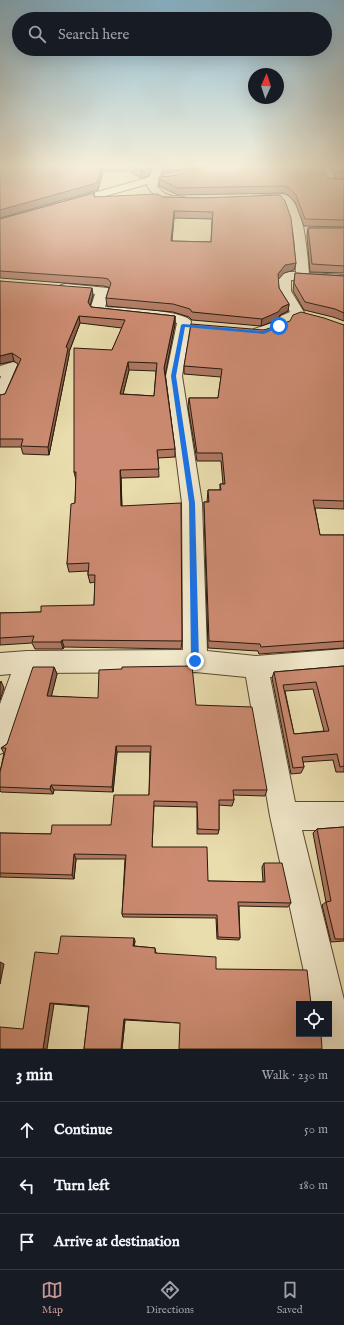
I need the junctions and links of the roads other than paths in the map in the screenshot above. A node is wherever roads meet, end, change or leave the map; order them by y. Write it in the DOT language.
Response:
graph roads {
  1 [pos="293,215"];
  2 [pos="298,230"];
  3 [pos="313,230"];
  4 [pos="303,276"];
  5 [pos="344,279"];
  6 [pos="55,288"];
  7 [pos="249,331"];
  8 [pos="0,371"];
  9 [pos="0,397"];
  10 [pos="344,660"];
  11 [pos="195,661"];
  12 [pos="27,662"];
  13 [pos="0,664"];
  14 [pos="256,667"];
  15 [pos="0,741"];
  16 [pos="284,816"];
  17 [pos="344,816"];
  18 [pos="327,1001"];
  19 [pos="332,1020"];
  20 [pos="339,1049"];
  1 -- 2 [label="street"];
  2 -- 3 [label="street"];
  2 -- 4 [label="street"];
  4 -- 5 [label="street"];
  4 -- 7 [label="street"];
  6 -- 11 [label="street"];
  8 -- 9 [label="street"];
  10 -- 14 [label="street"];
  11 -- 12 [label="street"];
  11 -- 14 [label="street"];
  12 -- 13 [label="street"];
  12 -- 15 [label="street"];
  14 -- 16 [label="street"];
  16 -- 17 [label="street"];
  16 -- 18 [label="street"];
  19 -- 20 [label="street"];
}
